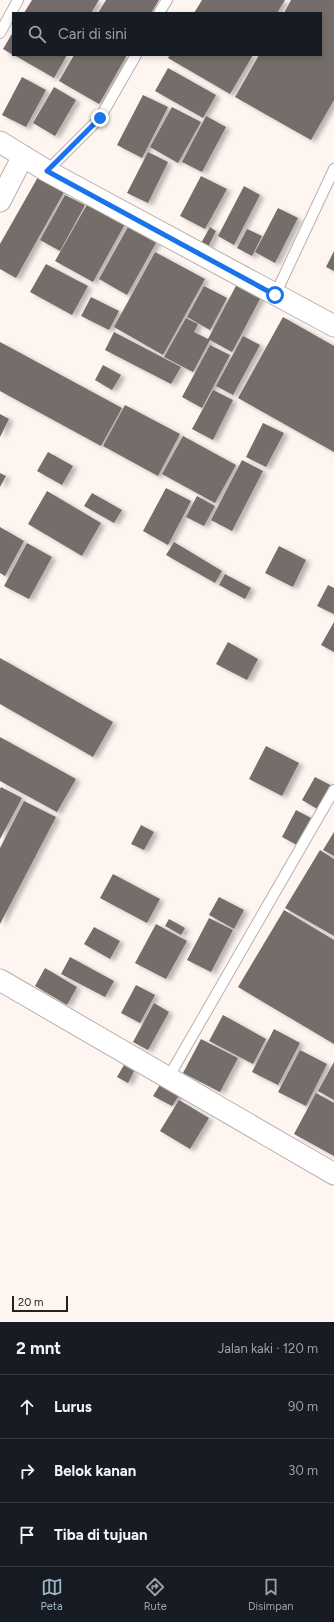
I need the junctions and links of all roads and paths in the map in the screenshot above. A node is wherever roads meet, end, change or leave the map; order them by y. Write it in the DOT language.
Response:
graph roads {
  1 [pos="18,0"];
  2 [pos="167,0"];
  3 [pos="160,12"];
  4 [pos="0,33"];
  5 [pos="135,56"];
  6 [pos="0,142"];
  7 [pos="23,156"];
  8 [pos="334,169"];
  9 [pos="47,171"];
  10 [pos="0,201"];
  11 [pos="275,295"];
  12 [pos="334,326"];
  13 [pos="334,790"];
  14 [pos="0,980"];
  15 [pos="168,1078"];
  16 [pos="334,1174"];
  1 -- 4 [label="lane"];
  2 -- 3 [label="lane"];
  5 -- 9 [label="lane"];
  6 -- 7 [label="street"];
  7 -- 9 [label="street"];
  7 -- 10 [label="street"];
  8 -- 11 [label="lane"];
  9 -- 11 [label="street"];
  11 -- 12 [label="street"];
  13 -- 15 [label="lane"];
  14 -- 15 [label="street"];
  15 -- 16 [label="street"];
}
